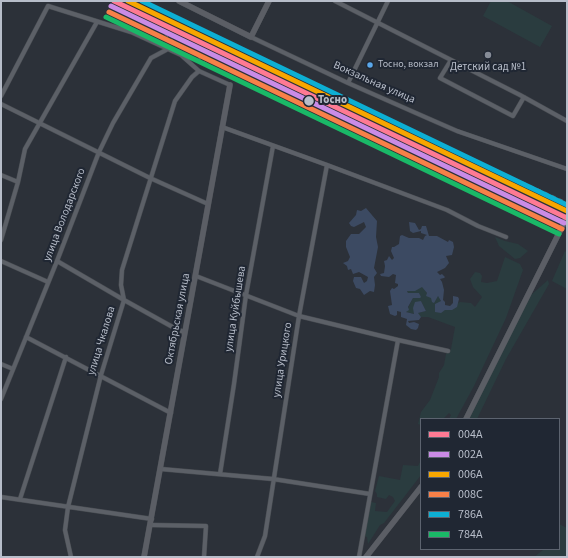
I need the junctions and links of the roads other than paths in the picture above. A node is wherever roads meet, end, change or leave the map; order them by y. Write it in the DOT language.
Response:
graph roads {
  1 [pos="179,1"];
  2 [pos="269,1"];
  3 [pos="335,1"];
  4 [pos="388,1"];
  5 [pos="97,22"];
  6 [pos="377,23"];
  7 [pos="251,37"];
  8 [pos="166,50"];
  9 [pos="451,60"];
  10 [pos="199,71"];
  11 [pos="348,83"];
  12 [pos="230,85"];
  13 [pos="1,96"];
  14 [pos="524,97"];
  15 [pos="1,104"];
  16 [pos="567,121"];
  17 [pos="40,122"];
  18 [pos="222,128"];
  19 [pos="273,146"];
  20 [pos="99,152"];
  21 [pos="327,165"];
  22 [pos="567,169"];
  23 [pos="1,175"];
  24 [pos="150,178"];
  25 [pos="18,182"];
  26 [pos="208,204"];
  27 [pos="567,217"];
  28 [pos="506,237"];
  29 [pos="1,240"];
  30 [pos="1,261"];
  31 [pos="57,262"];
  32 [pos="196,276"];
  33 [pos="48,282"];
  34 [pos="246,295"];
  35 [pos="124,300"];
  36 [pos="299,316"];
  37 [pos="185,332"];
  38 [pos="26,337"];
  39 [pos="398,340"];
  40 [pos="448,351"];
  41 [pos="66,357"];
  42 [pos="1,364"];
  43 [pos="13,369"];
  44 [pos="101,375"];
  45 [pos="1,399"];
  46 [pos="171,413"];
  47 [pos="467,418"];
  48 [pos="161,469"];
  49 [pos="220,474"];
  50 [pos="273,479"];
  51 [pos="420,488"];
  52 [pos="370,494"];
  53 [pos="1,497"];
  54 [pos="20,499"];
  55 [pos="68,507"];
  56 [pos="151,522"];
  57 [pos="71,557"];
  58 [pos="144,557"];
  59 [pos="204,557"];
  60 [pos="257,557"];
  61 [pos="358,557"];
  62 [pos="366,557"];
  1 -- 7 [label="street, Вокзальная улица"];
  2 -- 7 [label="street"];
  3 -- 6 [label="street"];
  4 -- 6 [label="street"];
  5 -- 8 [label="street"];
  5 -- 13 [label="street"];
  5 -- 17 [label="street"];
  6 -- 9 [label="street"];
  6 -- 11 [label="street"];
  7 -- 11 [label="street, Вокзальная улица"];
  8 -- 10 [label="street"];
  8 -- 20 [label="street, улица Володарского"];
  9 -- 14 [label="street"];
  9 -- 14 [label="street"];
  10 -- 12 [label="street"];
  10 -- 24 [label="street, улица Чкалова"];
  11 -- 22 [label="street, Вокзальная улица"];
  12 -- 18 [label="street, Октябрьская улица"];
  14 -- 16 [label="street"];
  15 -- 17 [label="street"];
  17 -- 20 [label="street"];
  17 -- 25 [label="street"];
  18 -- 19 [label="street"];
  18 -- 26 [label="street, Октябрьская улица"];
  19 -- 21 [label="street"];
  19 -- 34 [label="street, улица Куйбышева"];
  20 -- 24 [label="street"];
  20 -- 31 [label="street, улица Володарского"];
  21 -- 28 [label="street"];
  21 -- 36 [label="street, улица Урицкого"];
  23 -- 25 [label="street"];
  24 -- 26 [label="street"];
  24 -- 35 [label="street, улица Чкалова"];
  25 -- 29 [label="street"];
  26 -- 32 [label="street, Октябрьская улица"];
  27 -- 47 [label="street"];
  30 -- 33 [label="street"];
  31 -- 33 [label="street, улица Володарского"];
  31 -- 35 [label="street"];
  32 -- 34 [label="street"];
  32 -- 37 [label="street, Октябрьская улица"];
  33 -- 38 [label="street, улица Володарского"];
  34 -- 36 [label="street"];
  34 -- 49 [label="street, улица Куйбышева"];
  35 -- 37 [label="street"];
  35 -- 44 [label="street, улица Чкалова"];
  36 -- 39 [label="street"];
  36 -- 50 [label="street, улица Урицкого"];
  37 -- 46 [label="street, Октябрьская улица"];
  38 -- 41 [label="street"];
  38 -- 43 [label="street, улица Володарского"];
  39 -- 40 [label="street"];
  39 -- 52 [label="street"];
  41 -- 44 [label="street"];
  41 -- 54 [label="street"];
  42 -- 43 [label="street"];
  43 -- 45 [label="street, улица Володарского"];
  44 -- 46 [label="street"];
  44 -- 55 [label="street, улица Чкалова"];
  46 -- 48 [label="street, Октябрьская улица"];
  48 -- 49 [label="street"];
  48 -- 56 [label="street, Октябрьская улица"];
  49 -- 50 [label="street"];
  50 -- 52 [label="street"];
  50 -- 60 [label="street, улица Урицкого"];
  51 -- 62 [label="street"];
  52 -- 61 [label="street"];
  53 -- 54 [label="street"];
  54 -- 55 [label="street"];
  55 -- 56 [label="street"];
  55 -- 57 [label="street, улица Чкалова"];
  56 -- 58 [label="street, Октябрьская улица"];
  56 -- 59 [label="street"];
}
